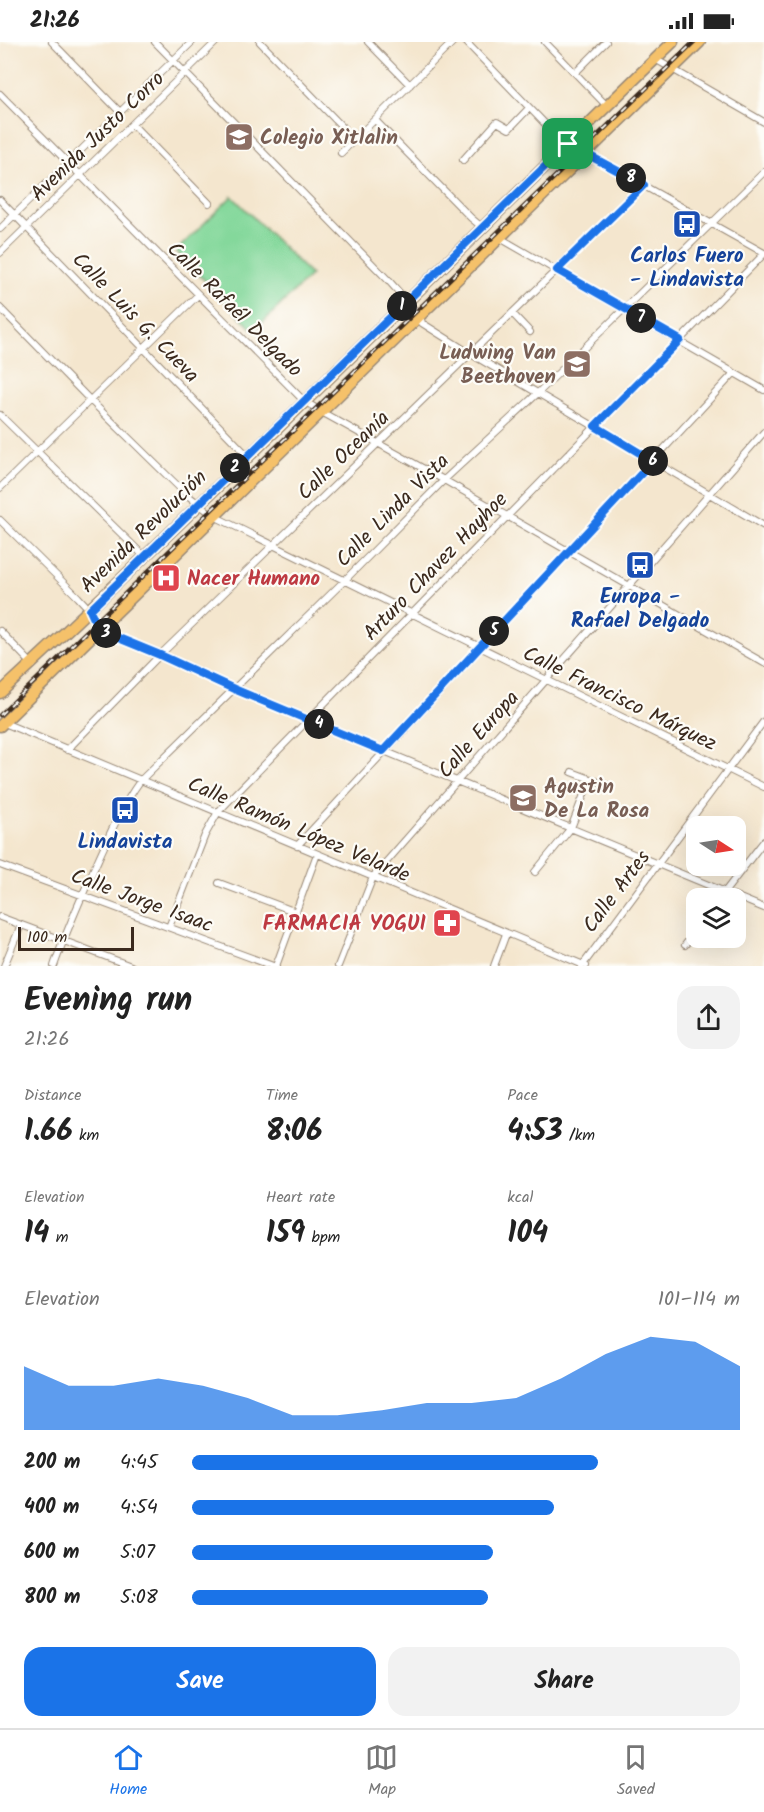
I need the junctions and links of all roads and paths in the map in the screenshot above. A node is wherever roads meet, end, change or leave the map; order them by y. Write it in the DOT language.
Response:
graph roads {
  1 [pos="52,42"];
  2 [pos="155,42"];
  3 [pos="192,42"];
  4 [pos="216,42"];
  5 [pos="260,42"];
  6 [pos="368,42"];
  7 [pos="453,42"];
  8 [pos="466,42"];
  9 [pos="545,42"];
  10 [pos="606,42"];
  11 [pos="673,42"];
  12 [pos="700,42"];
  13 [pos="655,59"];
  14 [pos="173,60"];
  15 [pos="672,69"];
  16 [pos="185,73"];
  17 [pos="575,73"];
  18 [pos="410,85"];
  19 [pos="0,94"];
  20 [pos="608,106"];
  21 [pos="529,108"];
  22 [pos="120,112"];
  23 [pos="375,120"];
  24 [pos="764,122"];
  25 [pos="132,124"];
  26 [pos="355,140"];
  27 [pos="568,144"];
  28 [pos="341,153"];
  29 [pos="585,154"];
  30 [pos="463,160"];
  31 [pos="68,163"];
  32 [pos="764,172"];
  33 [pos="80,175"];
  34 [pos="644,185"];
  35 [pos="0,200"];
  36 [pos="209,203"];
  37 [pos="14,215"];
  38 [pos="712,223"];
  39 [pos="26,228"];
  40 [pos="484,228"];
  41 [pos="0,229"];
  42 [pos="500,238"];
  43 [pos="0,253"];
  44 [pos="764,254"];
  45 [pos="557,270"];
  46 [pos="198,295"];
  47 [pos="407,301"];
  48 [pos="0,308"];
  49 [pos="624,308"];
  50 [pos="512,313"];
  51 [pos="420,316"];
  52 [pos="530,332"];
  53 [pos="680,340"];
  54 [pos="143,348"];
  55 [pos="471,354"];
  56 [pos="734,373"];
  57 [pos="764,390"];
  58 [pos="539,392"];
  59 [pos="90,400"];
  60 [pos="304,401"];
  61 [pos="322,412"];
  62 [pos="0,414"];
  63 [pos="595,426"];
  64 [pos="764,432"];
  65 [pos="379,444"];
  66 [pos="37,452"];
  67 [pos="248,456"];
  68 [pos="653,461"];
  69 [pos="444,480"];
  70 [pos="0,488"];
  71 [pos="709,495"];
  72 [pos="199,504"];
  73 [pos="214,516"];
  74 [pos="507,516"];
  75 [pos="0,520"];
  76 [pos="764,526"];
  77 [pos="274,546"];
  78 [pos="568,552"];
  79 [pos="145,557"];
  80 [pos="345,580"];
  81 [pos="629,587"];
  82 [pos="90,610"];
  83 [pos="412,613"];
  84 [pos="99,630"];
  85 [pos="0,631"];
  86 [pos="480,646"];
  87 [pos="160,655"];
  88 [pos="764,663"];
  89 [pos="33,664"];
  90 [pos="547,681"];
  91 [pos="234,689"];
  92 [pos="0,693"];
  93 [pos="308,720"];
  94 [pos="764,721"];
  95 [pos="1,723"];
  96 [pos="67,750"];
  97 [pos="383,751"];
  98 [pos="729,769"];
  99 [pos="572,772"];
  100 [pos="590,779"];
  101 [pos="140,781"];
  102 [pos="458,781"];
  103 [pos="609,786"];
  104 [pos="764,787"];
  105 [pos="218,812"];
  106 [pos="571,828"];
  107 [pos="764,841"];
  108 [pos="297,846"];
  109 [pos="317,854"];
  110 [pos="658,863"];
  111 [pos="0,865"];
  112 [pos="535,872"];
  113 [pos="374,877"];
  114 [pos="219,883"];
  115 [pos="716,888"];
  116 [pos="728,888"];
  117 [pos="82,895"];
  118 [pos="746,901"];
  119 [pos="764,908"];
  120 [pos="296,912"];
  121 [pos="0,917"];
  122 [pos="21,925"];
  123 [pos="170,927"];
  124 [pos="506,934"];
  125 [pos="63,940"];
  126 [pos="4,966"];
  127 [pos="54,966"];
  128 [pos="131,966"];
  129 [pos="274,966"];
  130 [pos="338,966"];
  131 [pos="494,966"];
  132 [pos="583,966"];
  1 -- 22 [label="street"];
  2 -- 14 [label="street"];
  3 -- 14 [label="street, Avenida Justo Corro"];
  4 -- 16 [label="street, Avenida Justo Corro"];
  5 -- 26 [label="street"];
  6 -- 18 [label="street"];
  7 -- 18 [label="street"];
  8 -- 21 [label="street"];
  9 -- 17 [label="street"];
  10 -- 17 [label="street"];
  11 -- 13 [label="main road, Avenida Revolución"];
  12 -- 15 [label="main road, Avenida Revolución"];
  13 -- 15 [label="street"];
  13 -- 20 [label="main road, Avenida Revolución"];
  14 -- 16 [label="street"];
  14 -- 22 [label="street, Avenida Justo Corro"];
  15 -- 24 [label="street"];
  15 -- 29 [label="main road, Avenida Revolución"];
  16 -- 25 [label="street, Avenida Justo Corro"];
  16 -- 47 [label="street"];
  17 -- 20 [label="street"];
  18 -- 23 [label="street"];
  19 -- 31 [label="street, Calle Rafaél Delgado"];
  20 -- 27 [label="main road, Avenida Revolución"];
  21 -- 27 [label="street"];
  21 -- 30 [label="street"];
  22 -- 31 [label="street, Avenida Justo Corro"];
  23 -- 26 [label="street"];
  23 -- 40 [label="street"];
  25 -- 33 [label="street, Avenida Justo Corro"];
  25 -- 36 [label="street"];
  26 -- 28 [label="street"];
  27 -- 29 [label="street"];
  27 -- 40 [label="main road, Avenida Revolución"];
  29 -- 34 [label="street"];
  29 -- 42 [label="main road, Avenida Revolución"];
  31 -- 33 [label="street, Calle Rafaél Delgado"];
  31 -- 37 [label="street, Avenida Justo Corro"];
  32 -- 38 [label="street, Calle Linda Vista"];
  33 -- 39 [label="street, Avenida Justo Corro"];
  33 -- 46 [label="street, Calle Rafaél Delgado"];
  34 -- 38 [label="street"];
  34 -- 45 [label="street, Calle Oceanía"];
  35 -- 37 [label="street, Calle Luis G. Cueva"];
  37 -- 39 [label="street, Calle Luis G. Cueva"];
  37 -- 41 [label="street, Avenida Justo Corro"];
  38 -- 44 [label="street"];
  38 -- 49 [label="street, Calle Linda Vista"];
  39 -- 43 [label="street, Avenida Justo Corro"];
  39 -- 54 [label="street, Calle Luis G. Cueva"];
  40 -- 47 [label="main road, Avenida Revolución"];
  42 -- 45 [label="street"];
  42 -- 51 [label="main road, Avenida Revolución"];
  44 -- 53 [label="street, Arturo Chavez Hayhoe"];
  45 -- 49 [label="street"];
  45 -- 50 [label="street, Calle Oceanía"];
  46 -- 54 [label="street"];
  46 -- 60 [label="street, Calle Rafaél Delgado"];
  47 -- 51 [label="street"];
  47 -- 60 [label="main road, Avenida Revolución"];
  48 -- 59 [label="street, Calle Francisco Márquez"];
  49 -- 53 [label="street"];
  49 -- 58 [label="street, Calle Linda Vista"];
  50 -- 52 [label="street"];
  50 -- 55 [label="street, Calle Oceanía"];
  51 -- 55 [label="street"];
  51 -- 61 [label="main road, Avenida Revolución"];
  53 -- 56 [label="street"];
  53 -- 63 [label="street, Arturo Chavez Hayhoe"];
  54 -- 59 [label="street"];
  54 -- 67 [label="street, Calle Luis G. Cueva"];
  55 -- 58 [label="street"];
  55 -- 65 [label="street, Calle Oceanía"];
  56 -- 57 [label="street"];
  56 -- 68 [label="street"];
  58 -- 63 [label="street"];
  58 -- 69 [label="street, Calle Linda Vista"];
  59 -- 66 [label="street"];
  59 -- 72 [label="street, Calle Francisco Márquez"];
  60 -- 61 [label="street, Calle Rafaél Delgado"];
  60 -- 67 [label="main road, Avenida Revolución"];
  61 -- 65 [label="street, Calle Rafaél Delgado"];
  61 -- 73 [label="main road, Avenida Revolución"];
  62 -- 66 [label="street"];
  63 -- 68 [label="street"];
  63 -- 74 [label="street, Arturo Chavez Hayhoe"];
  64 -- 71 [label="street, Calle Europa"];
  65 -- 69 [label="street, Calle Rafaél Delgado"];
  65 -- 77 [label="street, Calle Oceanía"];
  66 -- 70 [label="street"];
  66 -- 79 [label="street"];
  67 -- 72 [label="main road, Avenida Revolución"];
  68 -- 71 [label="street"];
  68 -- 78 [label="street"];
  69 -- 74 [label="street, Calle Rafaél Delgado"];
  69 -- 80 [label="street, Calle Linda Vista"];
  71 -- 76 [label="street"];
  71 -- 81 [label="street, Calle Europa"];
  72 -- 73 [label="street, Calle Francisco Márquez"];
  72 -- 79 [label="main road, Avenida Revolución"];
  73 -- 77 [label="street, Calle Francisco Márquez"];
  73 -- 84 [label="main road, Avenida Revolución"];
  74 -- 78 [label="street, Calle Rafaél Delgado"];
  74 -- 83 [label="street, Arturo Chavez Hayhoe"];
  75 -- 82 [label="street"];
  77 -- 80 [label="street, Calle Francisco Márquez"];
  77 -- 87 [label="street, Calle Oceanía"];
  78 -- 81 [label="street, Calle Rafaél Delgado"];
  78 -- 86 [label="street"];
  79 -- 82 [label="main road, Avenida Revolución"];
  80 -- 83 [label="street, Calle Francisco Márquez"];
  80 -- 91 [label="street, Calle Linda Vista"];
  81 -- 88 [label="street, Calle Rafaél Delgado"];
  81 -- 90 [label="street, Calle Europa"];
  82 -- 84 [label="street"];
  82 -- 89 [label="main road, Avenida Revolución"];
  83 -- 86 [label="street, Calle Francisco Márquez"];
  83 -- 93 [label="street, Arturo Chavez Hayhoe"];
  84 -- 87 [label="street"];
  84 -- 95 [label="main road, Avenida Revolución"];
  85 -- 89 [label="street"];
  86 -- 90 [label="street, Calle Francisco Márquez"];
  86 -- 97 [label="street"];
  87 -- 91 [label="street"];
  87 -- 96 [label="street, Calle Oceanía"];
  89 -- 92 [label="main road, Avenida Revolución"];
  90 -- 98 [label="street, Calle Francisco Márquez"];
  90 -- 102 [label="street, Calle Europa"];
  91 -- 93 [label="street"];
  91 -- 101 [label="street, Calle Linda Vista"];
  93 -- 97 [label="street"];
  93 -- 105 [label="street, Arturo Chavez Hayhoe"];
  94 -- 98 [label="street, Calle Artes"];
  95 -- 96 [label="street, Calle Ramón López Velarde"];
  96 -- 101 [label="street, Calle Ramón López Velarde"];
  97 -- 102 [label="street"];
  97 -- 108 [label="street"];
  98 -- 104 [label="street, Calle Francisco Márquez"];
  98 -- 110 [label="street, Calle Artes"];
  99 -- 100 [label="street"];
  100 -- 103 [label="street"];
  100 -- 106 [label="street"];
  101 -- 105 [label="street, Calle Ramón López Velarde"];
  101 -- 117 [label="street, Calle Linda Vista"];
  102 -- 106 [label="street"];
  102 -- 113 [label="street, Calle Europa"];
  105 -- 108 [label="street, Calle Ramón López Velarde"];
  105 -- 123 [label="street, Arturo Chavez Hayhoe"];
  106 -- 110 [label="street"];
  106 -- 112 [label="street"];
  107 -- 116 [label="street"];
  108 -- 109 [label="street, Calle Ramón López Velarde"];
  109 -- 113 [label="street, Calle Ramón López Velarde"];
  109 -- 120 [label="street"];
  110 -- 115 [label="street"];
  110 -- 132 [label="street, Calle Artes"];
  111 -- 117 [label="street, Calle Jorge Isaac"];
  113 -- 124 [label="street, Calle Ramón López Velarde"];
  113 -- 130 [label="street, Calle Europa"];
  114 -- 120 [label="street"];
  117 -- 123 [label="street, Calle Jorge Isaac"];
  117 -- 125 [label="street, Calle Linda Vista"];
  118 -- 119 [label="street"];
  120 -- 129 [label="street"];
  121 -- 122 [label="street"];
  122 -- 125 [label="street"];
  122 -- 126 [label="street"];
  123 -- 129 [label="street, Calle Jorge Isaac"];
  124 -- 131 [label="street"];
  124 -- 132 [label="street, Calle Ramón López Velarde"];
  125 -- 127 [label="street, Calle Linda Vista"];
  125 -- 128 [label="street"];
}
